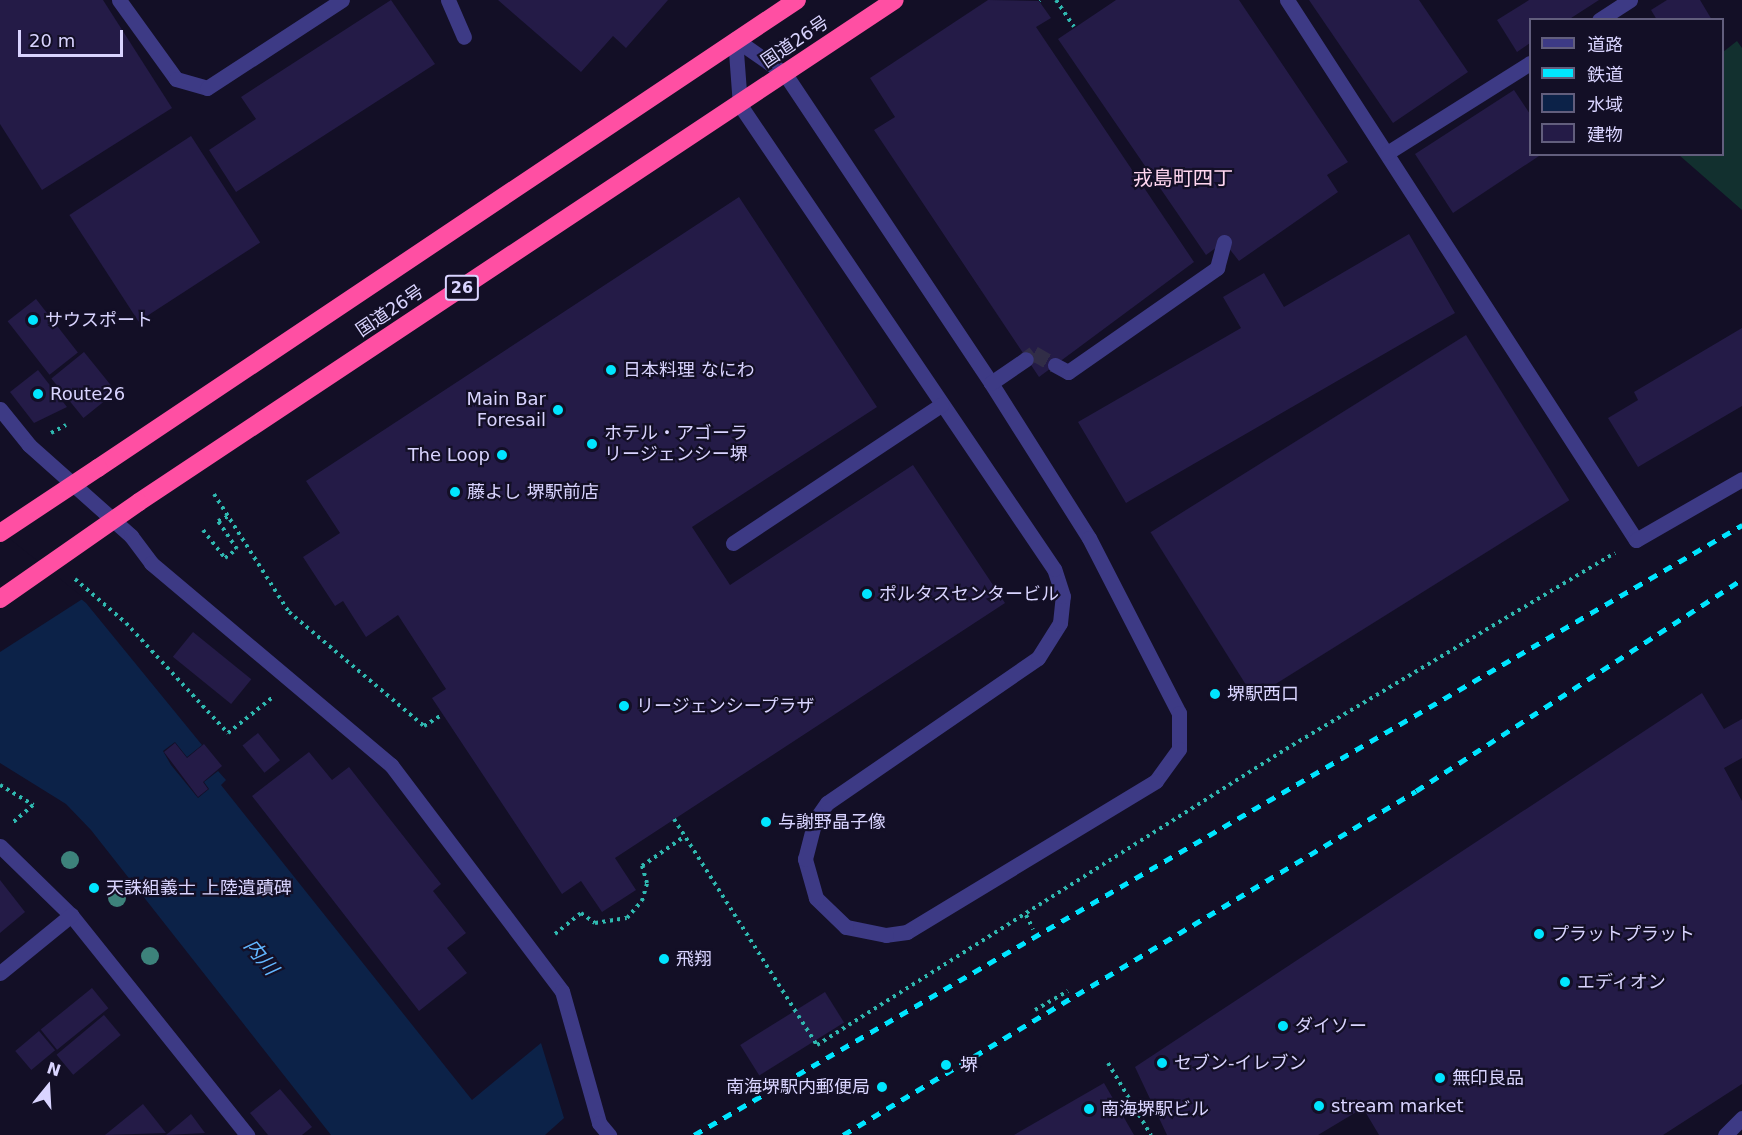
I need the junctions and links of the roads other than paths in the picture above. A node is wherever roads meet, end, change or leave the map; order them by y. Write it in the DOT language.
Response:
graph roads {
  1 [pos="119,0"];
  2 [pos="342,0"];
  3 [pos="448,0"];
  4 [pos="797,0"];
  5 [pos="895,0"];
  6 [pos="1287,0"];
  7 [pos="1630,0"];
  8 [pos="1602,18"];
  9 [pos="464,37"];
  10 [pos="735,39"];
  11 [pos="1529,64"];
  12 [pos="785,74"];
  13 [pos="740,105"];
  14 [pos="1387,153"];
  15 [pos="1224,242"];
  16 [pos="1026,359"];
  17 [pos="1055,365"];
  18 [pos="991,383"];
  19 [pos="940,405"];
  20 [pos="0,409"];
  21 [pos="1742,479"];
  22 [pos="0,533"];
  23 [pos="734,543"];
  24 [pos="0,598"];
  25 [pos="0,846"];
  26 [pos="71,915"];
  27 [pos="0,973"];
  28 [pos="1742,1118"];
  29 [pos="247,1135"];
  30 [pos="609,1135"];
  31 [pos="1725,1135"];
  1 -- 2 [label="street"];
  3 -- 9 [label="street"];
  4 -- 10 [label="highway, 国道26号"];
  5 -- 12 [label="highway, 国道26号 / 26"];
  6 -- 14 [label="street"];
  7 -- 8 [label="street"];
  10 -- 12 [label="street"];
  10 -- 13 [label="street"];
  10 -- 22 [label="highway, 国道26号, bridge"];
  11 -- 14 [label="street"];
  12 -- 13 [label="highway, 国道26号 / 26"];
  12 -- 18 [label="street"];
  13 -- 19 [label="street"];
  13 -- 24 [label="highway, 国道26号 / 26, bridge"];
  14 -- 21 [label="street"];
  15 -- 17 [label="street"];
  16 -- 18 [label="street"];
  18 -- 19 [label="street"];
  19 -- 23 [label="street"];
  20 -- 30 [label="street"];
  25 -- 26 [label="street"];
  26 -- 27 [label="street"];
  26 -- 29 [label="street"];
  28 -- 31 [label="street"];
}
